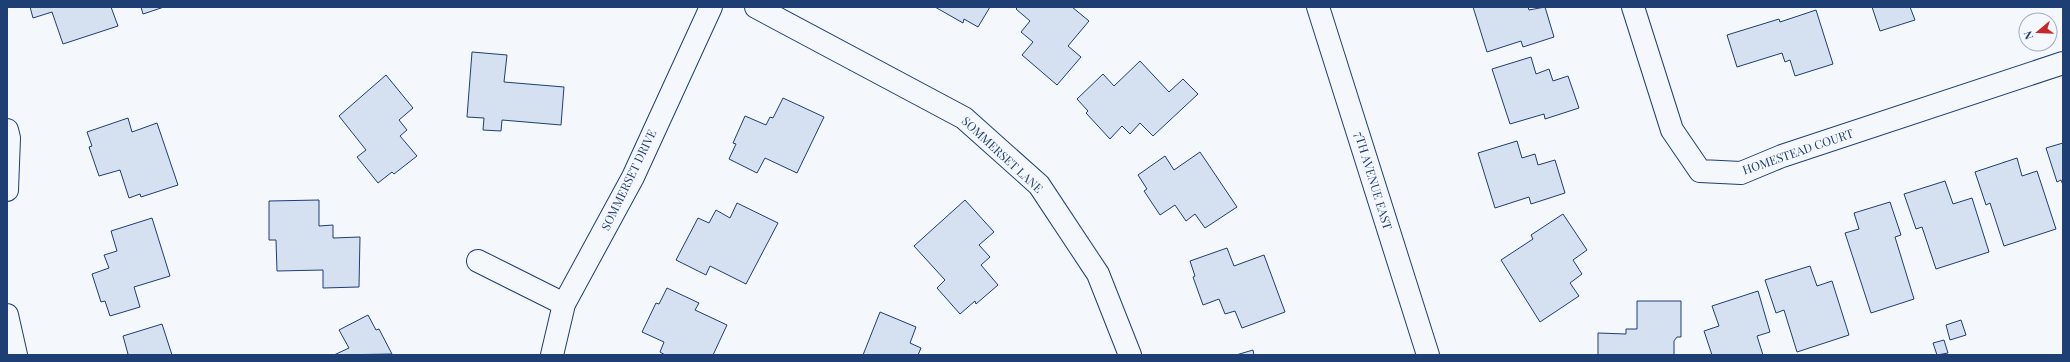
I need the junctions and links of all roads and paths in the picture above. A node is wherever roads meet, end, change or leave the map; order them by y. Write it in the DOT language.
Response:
graph roads {
  1 [pos="711,7"];
  2 [pos="756,7"];
  3 [pos="1318,7"];
  4 [pos="1633,7"];
  5 [pos="2063,63"];
  6 [pos="7,130"];
  7 [pos="7,190"];
  8 [pos="478,261"];
  9 [pos="564,304"];
  10 [pos="7,315"];
  11 [pos="16,355"];
  12 [pos="552,355"];
  13 [pos="1130,355"];
  14 [pos="1428,355"];
  1 -- 9 [label="street, SOMMERSET DRIVE"];
  2 -- 13 [label="street, SOMMERSET LANE"];
  3 -- 14 [label="street, 7TH AVENUE EAST"];
  4 -- 5 [label="street, HOMESTEAD COURT"];
  6 -- 7 [label="street"];
  8 -- 9 [label="street"];
  9 -- 12 [label="street, SOMMERSET DRIVE"];
  10 -- 11 [label="street"];
}
